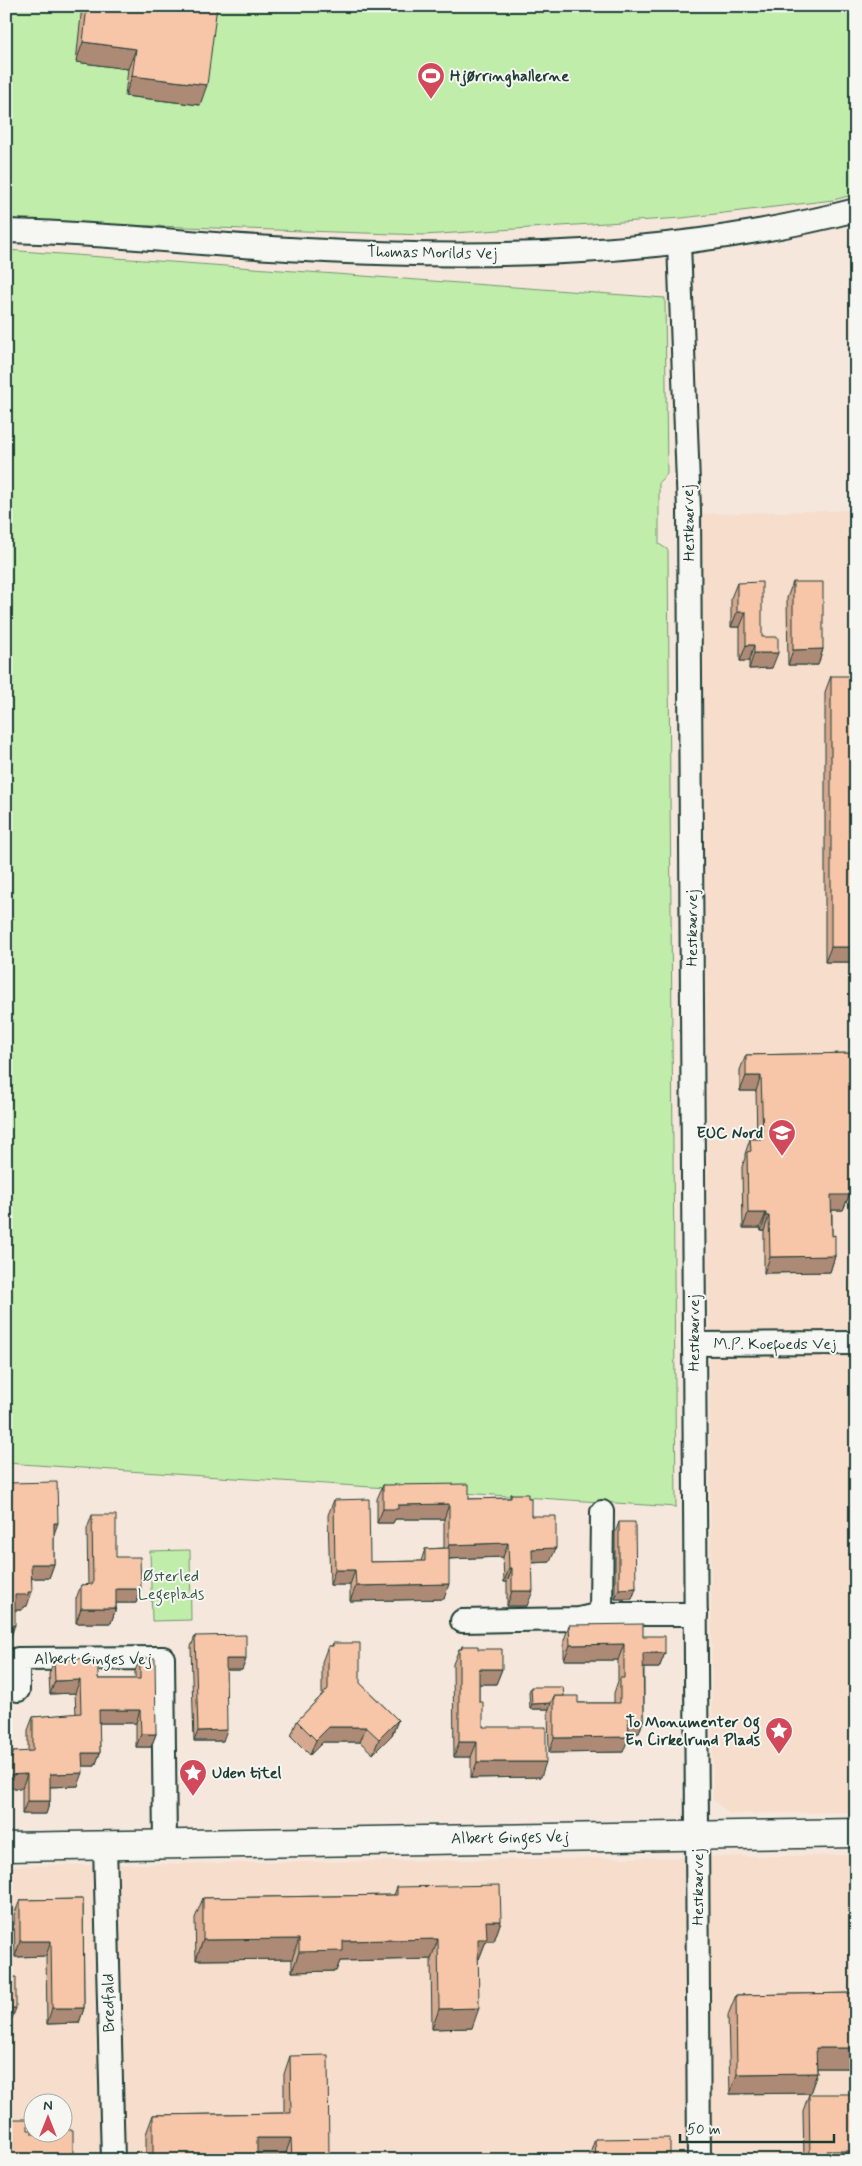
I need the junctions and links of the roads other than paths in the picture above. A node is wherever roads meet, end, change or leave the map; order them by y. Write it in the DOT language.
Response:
graph roads {
  1 [pos="856,210"];
  2 [pos="6,231"];
  3 [pos="679,243"];
  4 [pos="856,1343"];
  5 [pos="694,1344"];
  6 [pos="602,1512"];
  7 [pos="602,1614"];
  8 [pos="696,1614"];
  9 [pos="462,1622"];
  10 [pos="18,1690"];
  11 [pos="856,1833"];
  12 [pos="697,1836"];
  13 [pos="164,1844"];
  14 [pos="105,1845"];
  15 [pos="6,1847"];
  16 [pos="113,2160"];
  17 [pos="699,2160"];
  1 -- 3 [label="street, Thomas Morilds Vej"];
  2 -- 3 [label="street, Thomas Morilds Vej"];
  3 -- 5 [label="street, Hestkærvej"];
  4 -- 5 [label="street, M.P. Koefoeds Vej"];
  5 -- 8 [label="street, Hestkærvej"];
  6 -- 7 [label="street"];
  7 -- 8 [label="street"];
  7 -- 9 [label="street"];
  8 -- 12 [label="street, Hestkærvej"];
  10 -- 13 [label="street, Albert Ginges Vej"];
  11 -- 12 [label="street, Albert Ginges Vej"];
  12 -- 13 [label="street, Albert Ginges Vej"];
  12 -- 17 [label="street, Hestkærvej"];
  13 -- 14 [label="street, Albert Ginges Vej"];
  14 -- 15 [label="street, Albert Ginges Vej"];
  14 -- 16 [label="street, Bredfald"];
}
